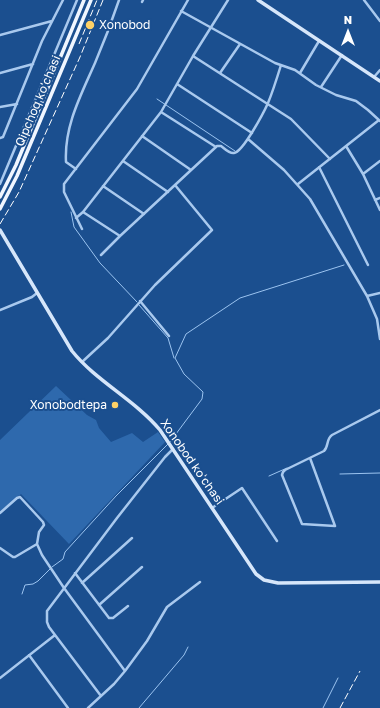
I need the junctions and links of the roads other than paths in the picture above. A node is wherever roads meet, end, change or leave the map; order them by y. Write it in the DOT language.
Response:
graph roads {
  1 [pos="63,0"];
  2 [pos="77,0"];
  3 [pos="84,0"];
  4 [pos="91,0"];
  5 [pos="119,0"];
  6 [pos="188,0"];
  7 [pos="228,0"];
  8 [pos="258,0"];
  9 [pos="364,0"];
  10 [pos="181,11"];
  11 [pos="52,20"];
  12 [pos="380,21"];
  13 [pos="211,28"];
  14 [pos="0,35"];
  15 [pos="320,41"];
  16 [pos="240,44"];
  17 [pos="342,55"];
  18 [pos="193,56"];
  19 [pos="34,64"];
  20 [pos="281,65"];
  21 [pos="380,70"];
  22 [pos="0,73"];
  23 [pos="220,73"];
  24 [pos="300,73"];
  25 [pos="374,77"];
  26 [pos="380,81"];
  27 [pos="177,84"];
  28 [pos="321,87"];
  29 [pos="17,103"];
  30 [pos="267,105"];
  31 [pos="0,107"];
  32 [pos="161,112"];
  33 [pos="380,121"];
  34 [pos="252,133"];
  35 [pos="142,136"];
  36 [pos="0,138"];
  37 [pos="248,139"];
  38 [pos="346,146"];
  39 [pos="216,147"];
  40 [pos="330,159"];
  41 [pos="123,161"];
  42 [pos="380,161"];
  43 [pos="320,167"];
  44 [pos="76,169"];
  45 [pos="191,170"];
  46 [pos="363,174"];
  47 [pos="0,184"];
  48 [pos="298,184"];
  49 [pos="175,185"];
  50 [pos="103,186"];
  51 [pos="168,192"];
  52 [pos="0,198"];
  53 [pos="380,198"];
  54 [pos="375,200"];
  55 [pos="0,208"];
  56 [pos="380,210"];
  57 [pos="83,212"];
  58 [pos="144,214"];
  59 [pos="76,218"];
  60 [pos="82,229"];
  61 [pos="0,230"];
  62 [pos="120,236"];
  63 [pos="101,255"];
  64 [pos="368,265"];
  65 [pos="37,293"];
  66 [pos="380,293"];
  67 [pos="367,296"];
  68 [pos="140,301"];
  69 [pos="0,310"];
  70 [pos="379,328"];
  71 [pos="169,336"];
  72 [pos="380,339"];
  73 [pos="82,362"];
  74 [pos="380,410"];
  75 [pos="174,449"];
  76 [pos="310,458"];
  77 [pos="212,508"];
  78 [pos="0,513"];
  79 [pos="132,538"];
  80 [pos="277,541"];
  81 [pos="37,544"];
  82 [pos="0,548"];
  83 [pos="142,567"];
  84 [pos="75,573"];
  85 [pos="82,582"];
  86 [pos="200,582"];
  87 [pos="380,582"];
  88 [pos="64,588"];
  89 [pos="99,605"];
  90 [pos="128,606"];
  91 [pos="55,635"];
  92 [pos="29,655"];
  93 [pos="125,671"];
  94 [pos="0,678"];
  95 [pos="100,696"];
  96 [pos="68,708"];
  97 [pos="88,708"];
  1 -- 11 [label="street"];
  2 -- 47 [label="street"];
  3 -- 52 [label="main road, Qipchoq ko'chasi"];
  4 -- 55 [label="main road, Qipchoq ko'chasi"];
  5 -- 44 [label="street"];
  6 -- 10 [label="street"];
  7 -- 13 [label="street"];
  8 -- 15 [label="main road"];
  9 -- 12 [label="street"];
  10 -- 13 [label="street"];
  10 -- 44 [label="street"];
  11 -- 14 [label="street"];
  11 -- 19 [label="street"];
  13 -- 16 [label="street"];
  13 -- 18 [label="street"];
  15 -- 17 [label="main road"];
  15 -- 24 [label="street"];
  16 -- 20 [label="street"];
  16 -- 23 [label="street"];
  17 -- 25 [label="main road"];
  17 -- 28 [label="street"];
  18 -- 23 [label="street"];
  18 -- 27 [label="street"];
  19 -- 22 [label="street"];
  19 -- 29 [label="street"];
  20 -- 24 [label="street"];
  20 -- 30 [label="street"];
  21 -- 25 [label="street"];
  23 -- 30 [label="street"];
  24 -- 28 [label="street"];
  25 -- 26 [label="main road"];
  27 -- 32 [label="street"];
  27 -- 34 [label="street"];
  28 -- 33 [label="street"];
  29 -- 31 [label="street"];
  29 -- 36 [label="street"];
  30 -- 34 [label="street"];
  30 -- 40 [label="street"];
  32 -- 35 [label="street"];
  32 -- 39 [label="street"];
  33 -- 38 [label="street"];
  34 -- 37 [label="street"];
  35 -- 41 [label="street"];
  35 -- 45 [label="street"];
  37 -- 39 [label="street"];
  37 -- 48 [label="street"];
  38 -- 40 [label="street"];
  38 -- 46 [label="street"];
  39 -- 45 [label="street"];
  40 -- 43 [label="street"];
  41 -- 50 [label="street"];
  41 -- 51 [label="street"];
  42 -- 46 [label="street"];
  43 -- 48 [label="street"];
  43 -- 64 [label="street"];
  44 -- 59 [label="street"];
  45 -- 49 [label="street"];
  46 -- 54 [label="street"];
  48 -- 67 [label="street"];
  49 -- 51 [label="street"];
  49 -- 68 [label="street"];
  50 -- 57 [label="street"];
  50 -- 58 [label="street"];
  51 -- 58 [label="street"];
  53 -- 54 [label="street"];
  54 -- 56 [label="street"];
  57 -- 59 [label="street"];
  57 -- 62 [label="street"];
  58 -- 62 [label="street"];
  59 -- 60 [label="street"];
  61 -- 65 [label="main road, Xonobod koʻchasi"];
  62 -- 63 [label="street"];
  65 -- 69 [label="street"];
  65 -- 73 [label="main road, Xonobod koʻchasi"];
  66 -- 67 [label="street"];
  67 -- 70 [label="street"];
  68 -- 71 [label="street"];
  68 -- 73 [label="street"];
  70 -- 72 [label="street"];
  73 -- 75 [label="main road, Xonobod koʻchasi"];
  74 -- 76 [label="street"];
  75 -- 77 [label="main road, Xonobod koʻchasi"];
  75 -- 84 [label="street"];
  76 -- 76 [label="street"];
  77 -- 80 [label="street"];
  77 -- 87 [label="main road, Xonobod koʻchasi"];
  78 -- 81 [label="street"];
  79 -- 85 [label="street"];
  81 -- 82 [label="street"];
  81 -- 88 [label="street"];
  83 -- 89 [label="street"];
  84 -- 85 [label="street"];
  84 -- 88 [label="street"];
  85 -- 89 [label="street"];
  86 -- 93 [label="street"];
  88 -- 91 [label="street"];
  88 -- 93 [label="street"];
  89 -- 90 [label="street"];
  91 -- 92 [label="street"];
  91 -- 95 [label="street"];
  92 -- 94 [label="street"];
  92 -- 96 [label="street"];
  93 -- 95 [label="street"];
  95 -- 97 [label="street"];
}
